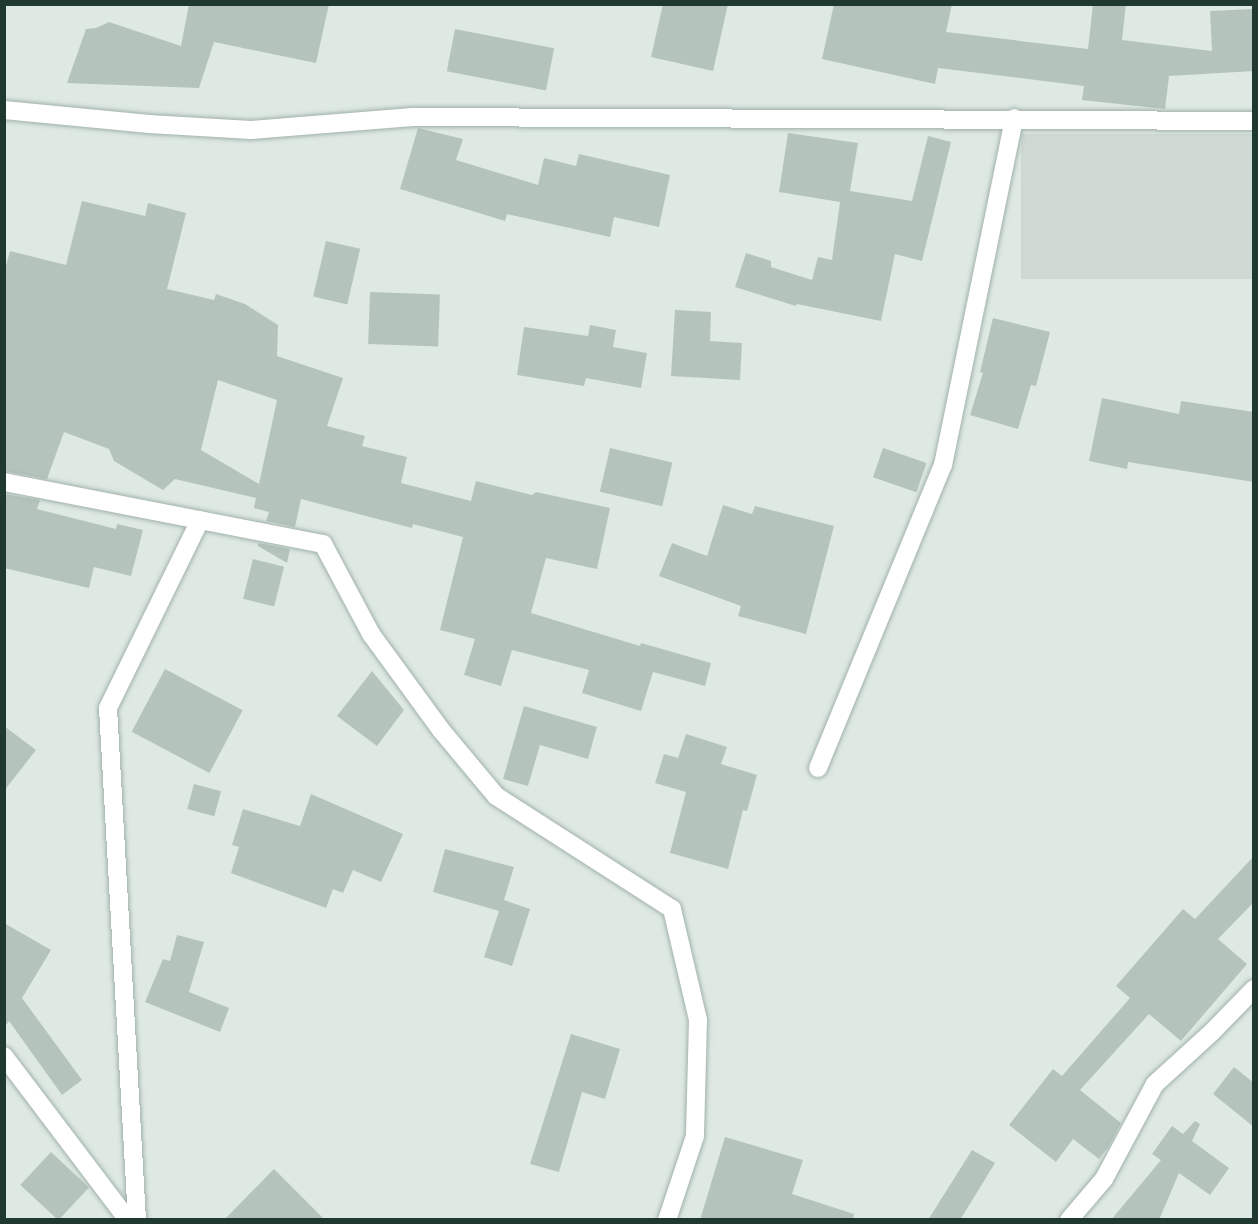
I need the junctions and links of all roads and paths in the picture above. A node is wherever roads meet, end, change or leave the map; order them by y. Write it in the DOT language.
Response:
graph roads {
  1 [pos="4,110"];
  2 [pos="1014,118"];
  3 [pos="1254,121"];
  4 [pos="4,482"];
  5 [pos="200,520"];
  6 [pos="818,768"];
  7 [pos="1254,989"];
  8 [pos="4,1056"];
  9 [pos="128,1220"];
  10 [pos="137,1220"];
  11 [pos="667,1220"];
  12 [pos="1069,1220"];
  1 -- 2 [label="street"];
  2 -- 3 [label="street"];
  2 -- 6 [label="street"];
  4 -- 5 [label="street"];
  5 -- 10 [label="street"];
  5 -- 11 [label="street"];
  7 -- 12 [label="street"];
  8 -- 9 [label="street"];
}
